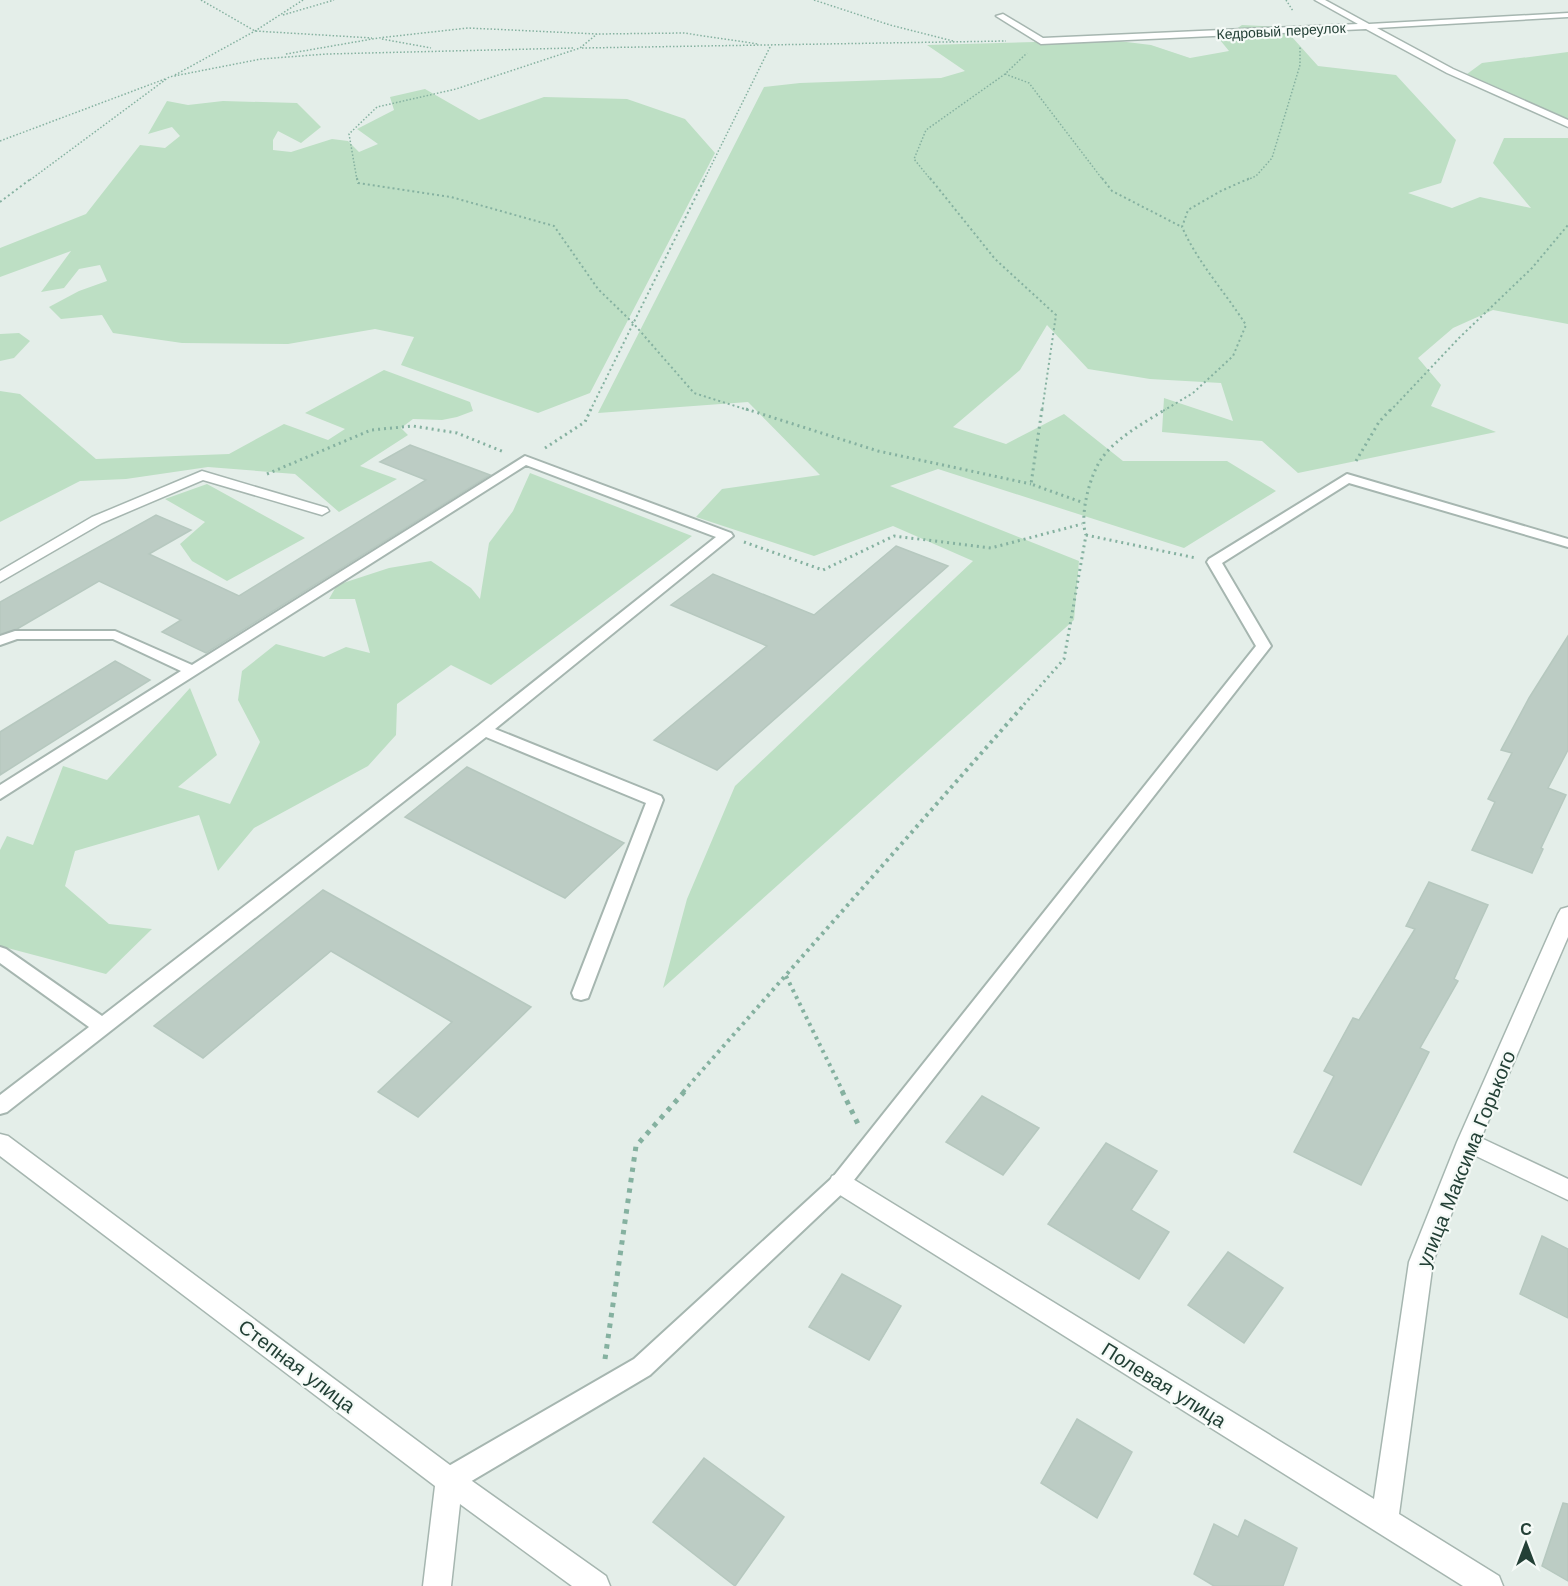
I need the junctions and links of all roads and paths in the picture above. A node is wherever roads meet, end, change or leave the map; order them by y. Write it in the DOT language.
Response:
graph roads {
  1 [pos="201,0"];
  2 [pos="303,0"];
  3 [pos="334,0"];
  4 [pos="814,0"];
  5 [pos="1319,0"];
  6 [pos="1568,15"];
  7 [pos="1000,16"];
  8 [pos="276,17"];
  9 [pos="1366,27"];
  10 [pos="1301,30"];
  11 [pos="255,31"];
  12 [pos="597,34"];
  13 [pos="378,38"];
  14 [pos="1041,41"];
  15 [pos="960,42"];
  16 [pos="771,45"];
  17 [pos="580,48"];
  18 [pos="441,50"];
  19 [pos="261,59"];
  20 [pos="1005,74"];
  21 [pos="170,77"];
  22 [pos="1568,124"];
  23 [pos="0,141"];
  24 [pos="0,202"];
  25 [pos="1568,225"];
  26 [pos="1182,227"];
  27 [pos="633,323"];
  28 [pos="525,460"];
  29 [pos="1347,478"];
  30 [pos="1031,484"];
  31 [pos="238,486"];
  32 [pos="1084,502"];
  33 [pos="322,511"];
  34 [pos="1082,524"];
  35 [pos="1086,535"];
  36 [pos="726,536"];
  37 [pos="1568,543"];
  38 [pos="1214,562"];
  39 [pos="0,577"];
  40 [pos="0,641"];
  41 [pos="193,671"];
  42 [pos="484,730"];
  43 [pos="0,793"];
  44 [pos="1568,914"];
  45 [pos="0,954"];
  46 [pos="786,976"];
  47 [pos="581,993"];
  48 [pos="102,1026"];
  49 [pos="0,1106"];
  50 [pos="1468,1142"];
  51 [pos="0,1143"];
  52 [pos="869,1146"];
  53 [pos="840,1183"];
  54 [pos="1568,1190"];
  55 [pos="600,1392"];
  56 [pos="449,1480"];
  57 [pos="1384,1521"];
  58 [pos="437,1586"];
  59 [pos="596,1586"];
  60 [pos="1489,1586"];
  1 -- 11 [label="path"];
  2 -- 8 [label="path"];
  3 -- 8 [label="path"];
  4 -- 15 [label="path"];
  5 -- 9 [label="street"];
  6 -- 9 [label="street, Кедровый переулок"];
  7 -- 14 [label="street"];
  8 -- 11 [label="path"];
  9 -- 10 [label="street, Кедровый переулок"];
  9 -- 22 [label="street"];
  10 -- 14 [label="street, Кедровый переулок"];
  10 -- 26 [label="path"];
  11 -- 13 [label="path"];
  11 -- 21 [label="path"];
  12 -- 13 [label="path"];
  12 -- 16 [label="path"];
  12 -- 17 [label="path"];
  13 -- 18 [label="path"];
  13 -- 19 [label="path"];
  14 -- 15 [label="path"];
  14 -- 20 [label="path"];
  15 -- 16 [label="path"];
  16 -- 17 [label="path"];
  16 -- 27 [label="path"];
  17 -- 18 [label="path"];
  17 -- 27 [label="path"];
  18 -- 19 [label="path"];
  19 -- 21 [label="path"];
  20 -- 26 [label="path"];
  20 -- 30 [label="path"];
  21 -- 23 [label="path"];
  21 -- 24 [label="path"];
  25 -- 29 [label="path"];
  26 -- 32 [label="path"];
  27 -- 28 [label="path"];
  27 -- 30 [label="path"];
  28 -- 31 [label="path"];
  28 -- 36 [label="lane"];
  28 -- 41 [label="lane"];
  29 -- 37 [label="lane"];
  29 -- 38 [label="lane"];
  30 -- 32 [label="path"];
  31 -- 33 [label="street"];
  31 -- 39 [label="street"];
  32 -- 34 [label="path"];
  34 -- 35 [label="path"];
  34 -- 36 [label="path"];
  35 -- 38 [label="path"];
  35 -- 46 [label="path"];
  36 -- 42 [label="lane"];
  38 -- 52 [label="lane"];
  40 -- 41 [label="lane"];
  41 -- 43 [label="lane"];
  42 -- 47 [label="lane"];
  42 -- 48 [label="lane"];
  44 -- 50 [label="street, улица Максима Горького"];
  45 -- 48 [label="lane"];
  46 -- 52 [label="path"];
  46 -- 55 [label="path"];
  48 -- 49 [label="lane"];
  50 -- 54 [label="street"];
  50 -- 57 [label="street, улица Максима Горького"];
  51 -- 56 [label="street, Степная улица"];
  52 -- 53 [label="lane"];
  53 -- 55 [label="lane"];
  53 -- 57 [label="street, Полевая улица"];
  55 -- 56 [label="lane"];
  56 -- 58 [label="street"];
  56 -- 59 [label="street, Степная улица"];
  57 -- 60 [label="street, Полевая улица"];
}
